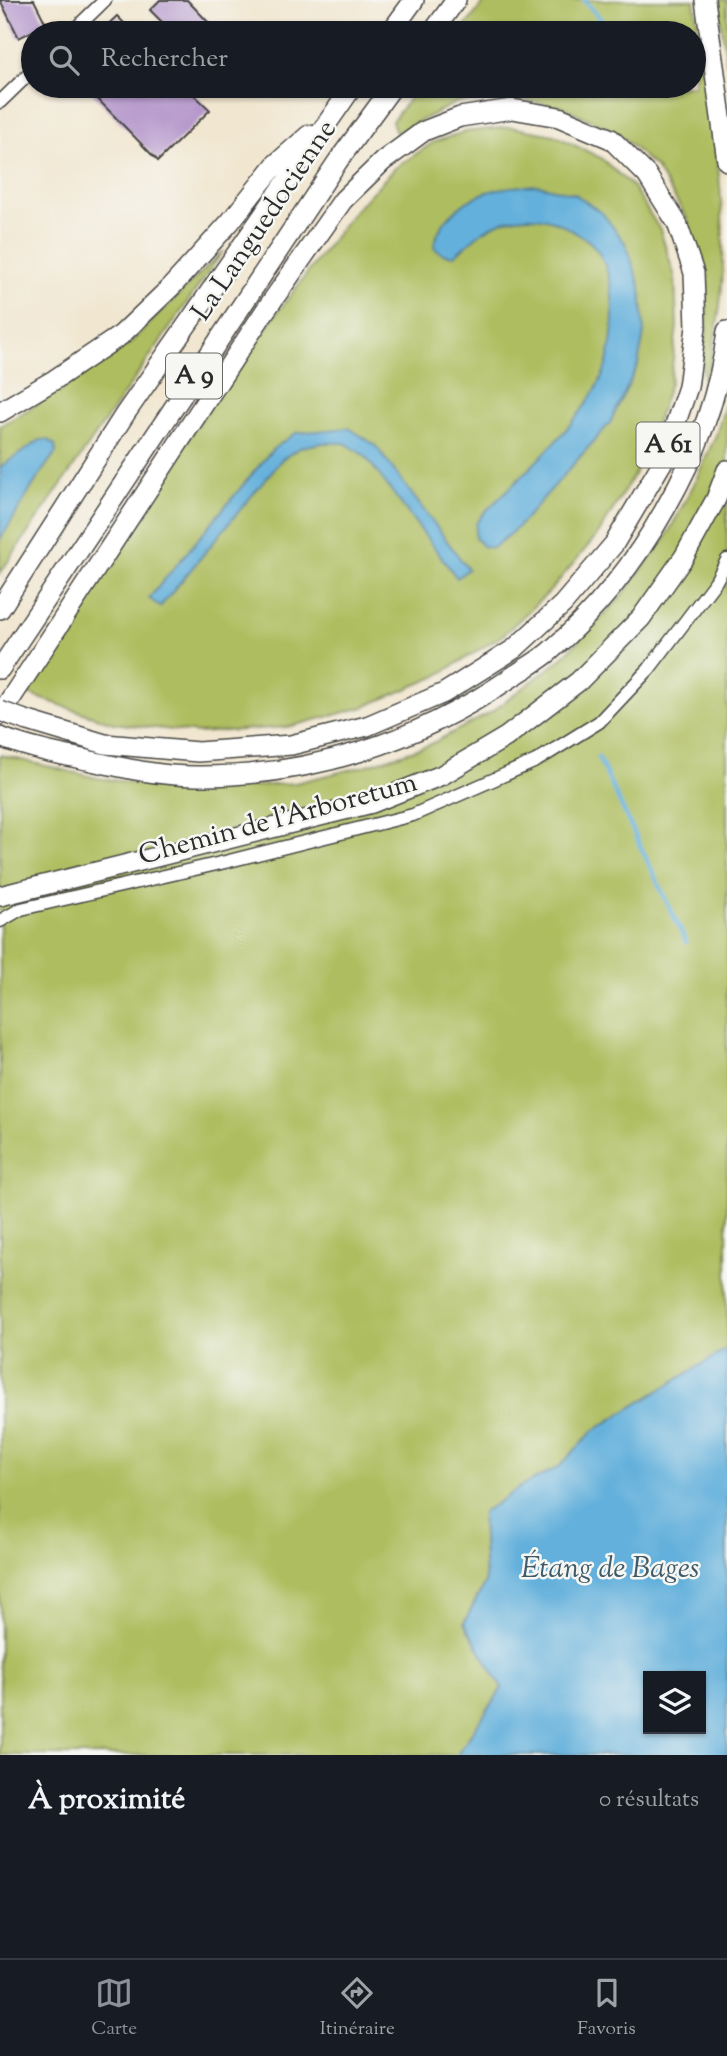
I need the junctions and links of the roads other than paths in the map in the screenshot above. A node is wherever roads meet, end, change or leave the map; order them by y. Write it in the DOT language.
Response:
graph roads {
  1 [pos="105,0"];
  2 [pos="414,0"];
  3 [pos="456,0"];
  4 [pos="705,0"];
  5 [pos="83,21"];
  6 [pos="399,21"];
  7 [pos="441,21"];
  8 [pos="21,82"];
  9 [pos="344,98"];
  10 [pos="385,98"];
  11 [pos="0,102"];
  12 [pos="331,116"];
  13 [pos="727,161"];
  14 [pos="727,331"];
  15 [pos="0,412"];
  16 [pos="727,470"];
  17 [pos="727,560"];
  18 [pos="0,609"];
  19 [pos="0,669"];
  20 [pos="0,713"];
  21 [pos="6,740"];
  22 [pos="0,896"];
  23 [pos="0,921"];
  1 -- 5 [label="street"];
  2 -- 6 [label="highway"];
  3 -- 7 [label="highway"];
  4 -- 13 [label="highway"];
  8 -- 11 [label="street"];
  9 -- 12 [label="highway, La Languedocienne / A 9"];
  10 -- 19 [label="highway, La Languedocienne / A 9"];
  12 -- 15 [label="highway"];
  12 -- 18 [label="highway, La Languedocienne / A 9"];
  14 -- 21 [label="highway, A 61"];
  16 -- 22 [label="highway"];
  17 -- 23 [label="street, Chemin de l'Arboretum"];
  20 -- 20 [label="highway, A 61, bridge"];
}
